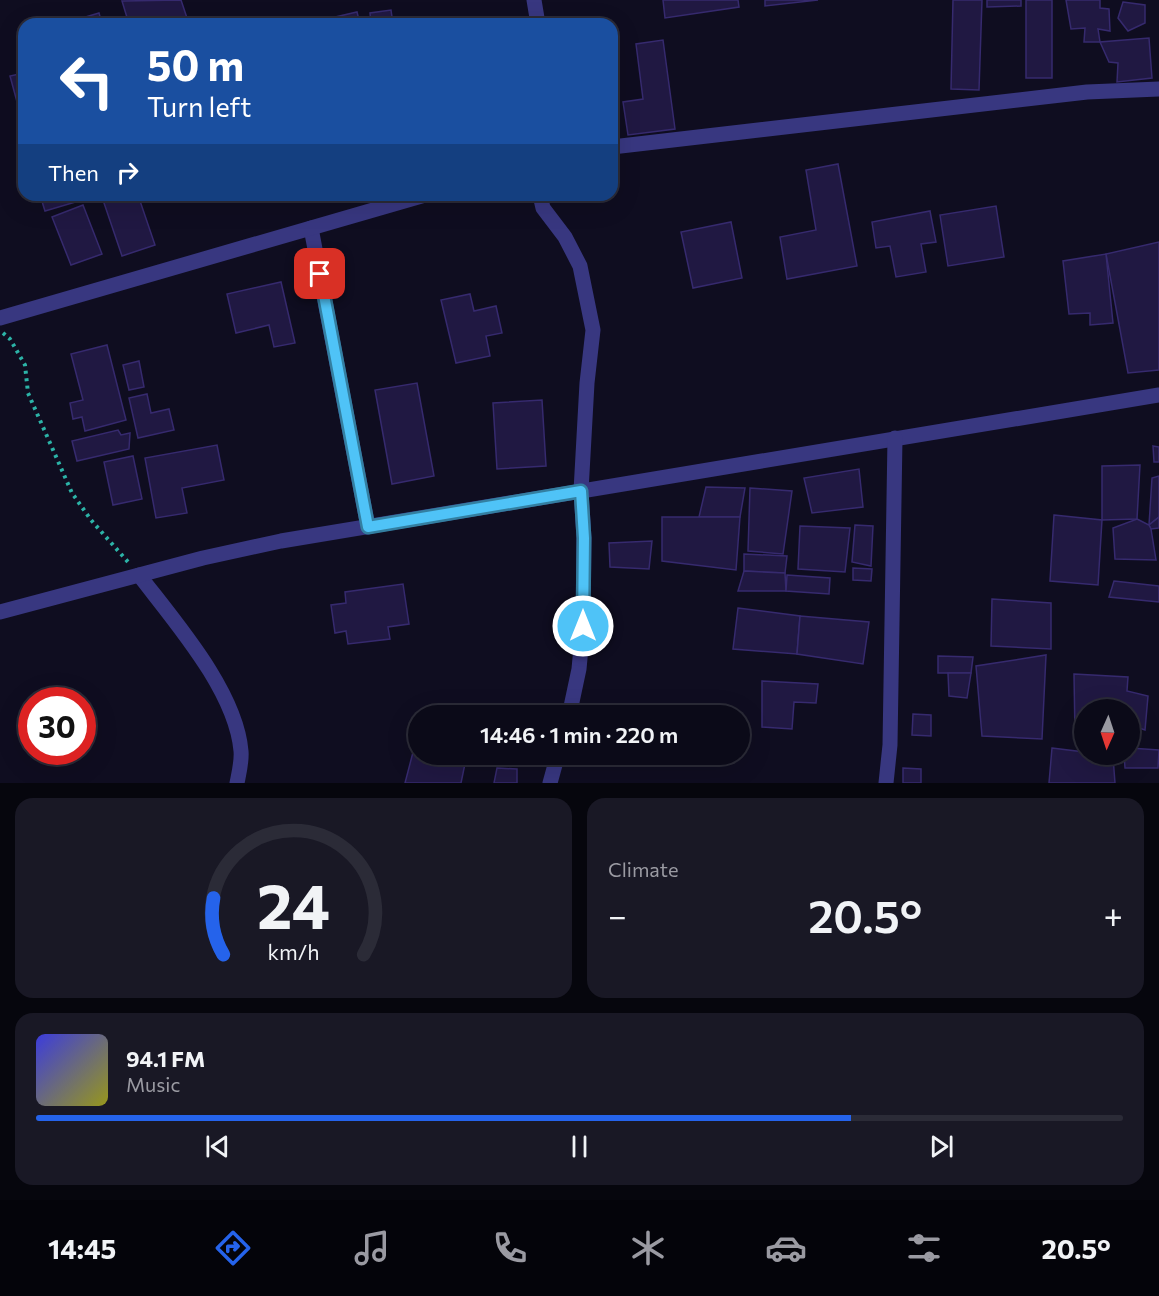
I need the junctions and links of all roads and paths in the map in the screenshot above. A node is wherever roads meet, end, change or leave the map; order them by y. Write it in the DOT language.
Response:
graph roads {
  1 [pos="534,0"];
  2 [pos="537,18"];
  3 [pos="1159,89"];
  4 [pos="618,146"];
  5 [pos="404,201"];
  6 [pos="541,201"];
  7 [pos="311,228"];
  8 [pos="0,318"];
  9 [pos="0,331"];
  10 [pos="1159,395"];
  11 [pos="895,438"];
  12 [pos="581,491"];
  13 [pos="368,527"];
  14 [pos="139,575"];
  15 [pos="0,612"];
  16 [pos="571,705"];
  17 [pos="555,765"];
  18 [pos="237,783"];
  19 [pos="550,783"];
  20 [pos="886,783"];
  1 -- 2 [label="street"];
  3 -- 4 [label="street"];
  5 -- 7 [label="street"];
  6 -- 12 [label="street"];
  7 -- 8 [label="street"];
  7 -- 13 [label="street"];
  9 -- 14 [label="path"];
  10 -- 11 [label="street"];
  11 -- 12 [label="street"];
  11 -- 20 [label="street"];
  12 -- 13 [label="street"];
  12 -- 16 [label="street"];
  13 -- 14 [label="street"];
  14 -- 15 [label="street"];
  14 -- 18 [label="street"];
  17 -- 19 [label="street"];
}
